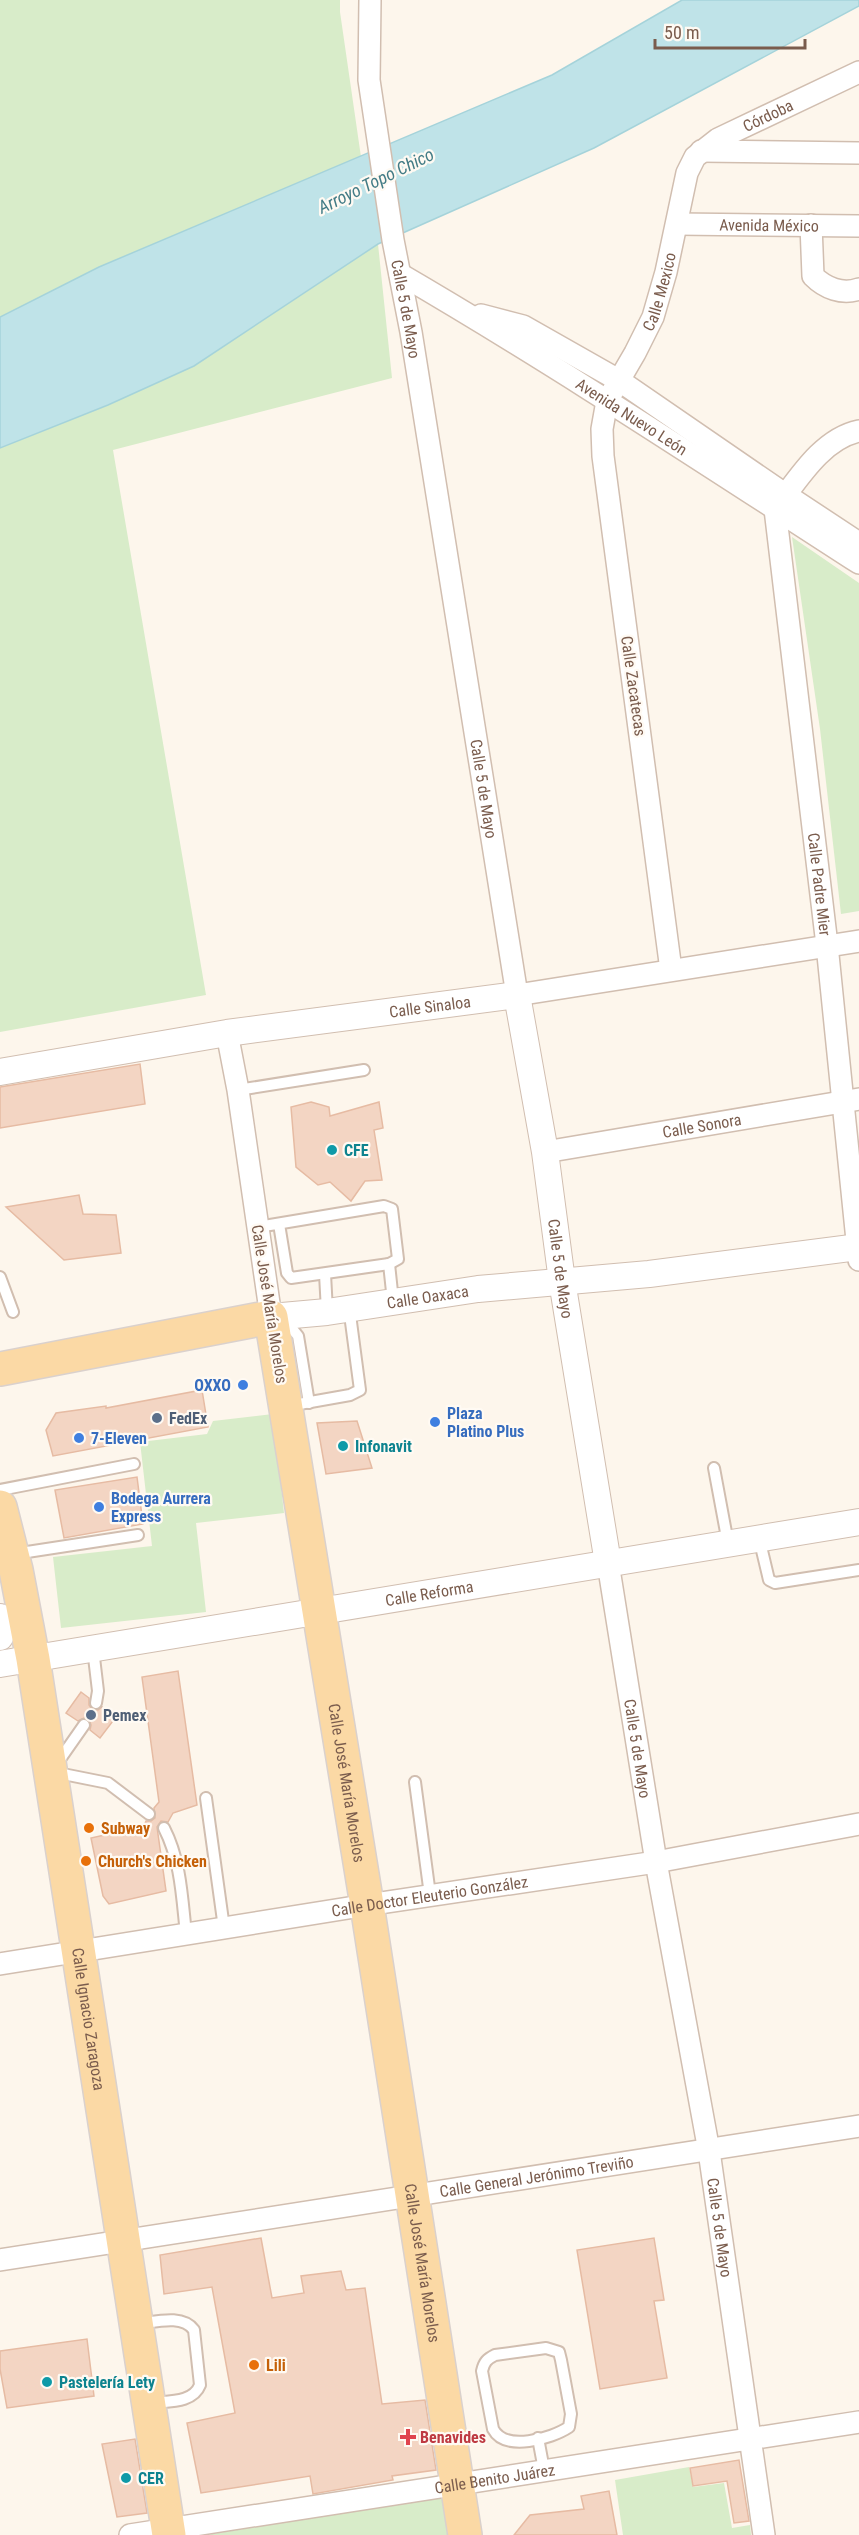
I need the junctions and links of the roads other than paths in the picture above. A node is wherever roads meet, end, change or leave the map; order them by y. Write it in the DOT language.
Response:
graph roads {
  1 [pos="370,0"];
  2 [pos="859,72"];
  3 [pos="700,151"];
  4 [pos="859,153"];
  5 [pos="687,173"];
  6 [pos="677,224"];
  7 [pos="811,225"];
  8 [pos="859,226"];
  9 [pos="400,274"];
  10 [pos="859,290"];
  11 [pos="461,310"];
  12 [pos="620,381"];
  13 [pos="607,401"];
  14 [pos="859,431"];
  15 [pos="780,502"];
  16 [pos="859,543"];
  17 [pos="859,563"];
  18 [pos="859,941"];
  19 [pos="827,945"];
  20 [pos="671,970"];
  21 [pos="517,995"];
  22 [pos="478,999"];
  23 [pos="522,1027"];
  24 [pos="227,1033"];
  25 [pos="364,1070"];
  26 [pos="0,1072"];
  27 [pos="238,1090"];
  28 [pos="850,1100"];
  29 [pos="545,1152"];
  30 [pos="269,1225"];
  31 [pos="858,1251"];
  32 [pos="389,1264"];
  33 [pos="325,1274"];
  34 [pos="0,1277"];
  35 [pos="562,1281"];
  36 [pos="393,1301"];
  37 [pos="338,1309"];
  38 [pos="13,1312"];
  39 [pos="272,1317"];
  40 [pos="0,1369"];
  41 [pos="298,1405"];
  42 [pos="134,1464"];
  43 [pos="714,1468"];
  44 [pos="0,1490"];
  45 [pos="0,1507"];
  46 [pos="859,1522"];
  47 [pos="138,1535"];
  48 [pos="759,1538"];
  49 [pos="728,1543"];
  50 [pos="12,1554"];
  51 [pos="608,1563"];
  52 [pos="859,1570"];
  53 [pos="318,1610"];
  54 [pos="0,1617"];
  55 [pos="0,1638"];
  56 [pos="93,1649"];
  57 [pos="33,1659"];
  58 [pos="0,1664"];
  59 [pos="96,1703"];
  60 [pos="84,1725"];
  61 [pos="50,1772"];
  62 [pos="415,1782"];
  63 [pos="206,1798"];
  64 [pos="149,1814"];
  65 [pos="859,1824"];
  66 [pos="164,1828"];
  67 [pos="656,1862"];
  68 [pos="430,1895"];
  69 [pos="367,1905"];
  70 [pos="224,1928"];
  71 [pos="186,1934"];
  72 [pos="79,1951"];
  73 [pos="0,1964"];
  74 [pos="859,2126"];
  75 [pos="709,2151"];
  76 [pos="413,2195"];
  77 [pos="123,2242"];
  78 [pos="0,2260"];
  79 [pos="137,2324"];
  80 [pos="149,2403"];
  81 [pos="859,2422"];
  82 [pos="538,2438"];
  83 [pos="750,2439"];
  84 [pos="544,2470"];
  85 [pos="457,2484"];
  86 [pos="169,2532"];
  87 [pos="130,2535"];
  88 [pos="465,2535"];
  89 [pos="764,2535"];
  1 -- 9 [label="street, Calle 5 de Mayo"];
  2 -- 3 [label="street, Córdoba"];
  3 -- 4 [label="street"];
  3 -- 5 [label="street, Córdoba"];
  5 -- 6 [label="street, Calle Mexico"];
  6 -- 7 [label="street, Avenida México"];
  6 -- 12 [label="street, Calle Mexico"];
  7 -- 8 [label="street, Avenida México"];
  7 -- 10 [label="street"];
  9 -- 11 [label="street, Avenida Nuevo León"];
  9 -- 21 [label="street, Calle 5 de Mayo"];
  11 -- 12 [label="street"];
  11 -- 13 [label="street, Avenida Nuevo León"];
  12 -- 13 [label="street, Calle Mexico"];
  12 -- 15 [label="street"];
  13 -- 15 [label="street, Avenida Nuevo León"];
  13 -- 20 [label="street, Calle Zacatecas"];
  14 -- 15 [label="street"];
  15 -- 16 [label="street"];
  15 -- 17 [label="street, Avenida Nuevo León"];
  15 -- 19 [label="street, Calle Padre Mier"];
  18 -- 19 [label="street, Calle Sinaloa"];
  19 -- 20 [label="street, Calle Sinaloa"];
  19 -- 28 [label="street, Calle Padre Mier"];
  20 -- 21 [label="street, Calle Sinaloa"];
  21 -- 22 [label="street, Calle Sinaloa"];
  21 -- 23 [label="street, Calle 5 de Mayo"];
  22 -- 23 [label="street"];
  22 -- 24 [label="street, Calle Sinaloa"];
  23 -- 29 [label="street, Calle 5 de Mayo"];
  24 -- 26 [label="street, Calle Sinaloa"];
  24 -- 27 [label="street, Calle José María Morelos"];
  25 -- 27 [label="lane"];
  27 -- 30 [label="street, Calle José María Morelos"];
  28 -- 29 [label="street, Calle Sonora"];
  28 -- 31 [label="street, Calle Padre Mier"];
  29 -- 35 [label="street, Calle 5 de Mayo"];
  30 -- 32 [label="lane"];
  30 -- 33 [label="lane"];
  30 -- 39 [label="street, Calle José María Morelos"];
  31 -- 35 [label="street, Calle Oaxaca"];
  32 -- 33 [label="lane"];
  32 -- 36 [label="lane"];
  33 -- 37 [label="lane"];
  34 -- 38 [label="lane"];
  35 -- 36 [label="street, Calle Oaxaca"];
  35 -- 51 [label="street, Calle 5 de Mayo"];
  36 -- 37 [label="street, Calle Oaxaca"];
  37 -- 39 [label="street, Calle Oaxaca"];
  37 -- 41 [label="lane"];
  39 -- 40 [label="main road, Calle Oaxaca"];
  39 -- 41 [label="main road, Calle José María Morelos"];
  41 -- 53 [label="main road, Calle José María Morelos"];
  42 -- 44 [label="lane"];
  43 -- 49 [label="lane"];
  45 -- 50 [label="main road, Calle Ignacio Zaragoza"];
  46 -- 48 [label="street, Calle Reforma"];
  47 -- 50 [label="lane"];
  48 -- 49 [label="street, Calle Reforma"];
  48 -- 52 [label="lane"];
  49 -- 51 [label="street, Calle Reforma"];
  50 -- 57 [label="main road, Calle Ignacio Zaragoza"];
  51 -- 53 [label="street, Calle Reforma"];
  51 -- 67 [label="street, Calle 5 de Mayo"];
  53 -- 56 [label="street, Calle Reforma"];
  53 -- 69 [label="main road, Calle José María Morelos"];
  54 -- 55 [label="street"];
  56 -- 57 [label="street, Calle Reforma"];
  56 -- 59 [label="lane"];
  57 -- 58 [label="street, Calle Reforma"];
  57 -- 61 [label="main road, Calle Ignacio Zaragoza"];
  60 -- 61 [label="lane"];
  61 -- 64 [label="lane"];
  61 -- 72 [label="main road, Calle Ignacio Zaragoza"];
  62 -- 68 [label="lane"];
  63 -- 70 [label="lane"];
  65 -- 67 [label="street, Calle Doctor Eleuterio González"];
  66 -- 71 [label="lane"];
  67 -- 68 [label="street, Calle Doctor Eleuterio González"];
  67 -- 75 [label="street, Calle 5 de Mayo"];
  68 -- 69 [label="street, Calle Doctor Eleuterio González"];
  69 -- 70 [label="street, Calle Doctor Eleuterio González"];
  69 -- 76 [label="main road, Calle José María Morelos"];
  70 -- 71 [label="street, Calle Doctor Eleuterio González"];
  71 -- 72 [label="street, Calle Doctor Eleuterio González"];
  72 -- 73 [label="street, Calle Doctor Eleuterio González"];
  72 -- 77 [label="main road, Calle Ignacio Zaragoza"];
  74 -- 75 [label="street, Calle General Jerónimo Treviño"];
  75 -- 76 [label="street, Calle General Jerónimo Treviño"];
  75 -- 83 [label="street, Calle 5 de Mayo"];
  76 -- 77 [label="street, Calle General Jerónimo Treviño"];
  76 -- 85 [label="main road, Calle José María Morelos"];
  77 -- 78 [label="street, Calle General Jerónimo Treviño"];
  77 -- 79 [label="main road, Calle Ignacio Zaragoza"];
  79 -- 80 [label="main road, Calle Ignacio Zaragoza"];
  79 -- 80 [label="lane"];
  80 -- 86 [label="main road, Calle Ignacio Zaragoza"];
  81 -- 83 [label="street, Calle Benito Juárez"];
  82 -- 82 [label="lane"];
  82 -- 84 [label="lane"];
  83 -- 84 [label="street, Calle Benito Juárez"];
  83 -- 89 [label="street, Calle 5 de Mayo"];
  84 -- 85 [label="street, Calle Benito Juárez"];
  85 -- 86 [label="street, Calle Benito Juárez"];
  85 -- 88 [label="main road, Calle José María Morelos"];
  86 -- 87 [label="street, Calle Benito Juárez"];
}
